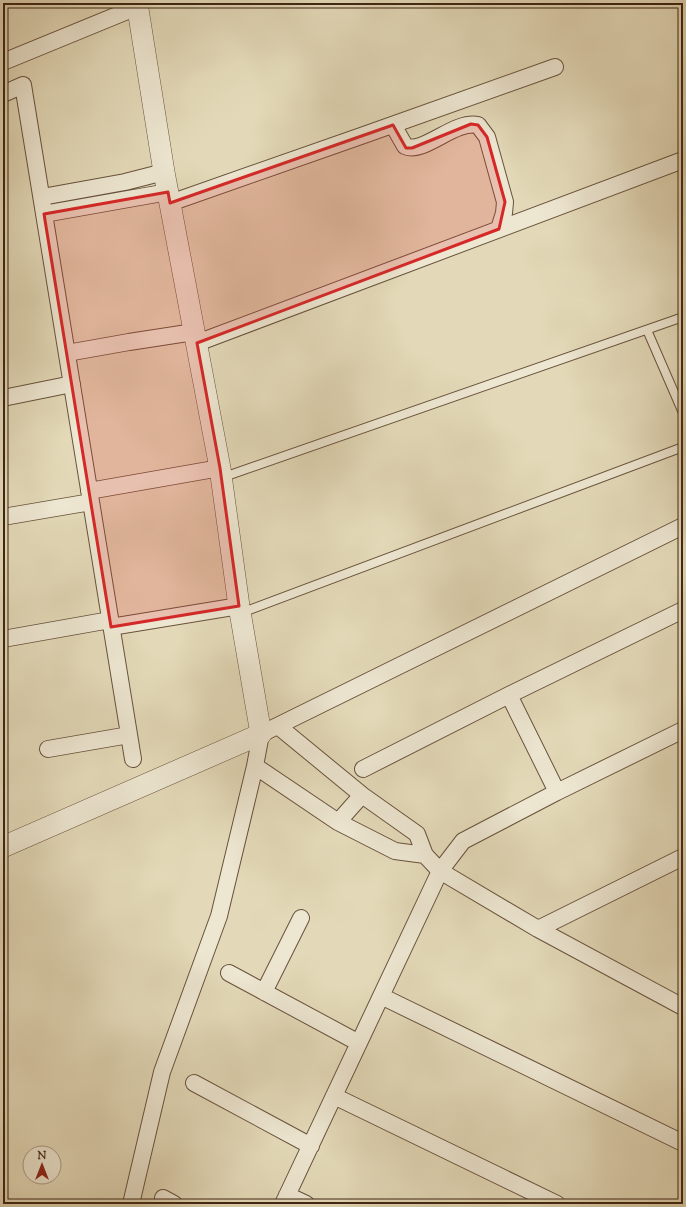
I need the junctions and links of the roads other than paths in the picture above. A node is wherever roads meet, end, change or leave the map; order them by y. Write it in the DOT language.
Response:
graph roads {
  1 [pos="137,5"];
  2 [pos="3,62"];
  3 [pos="555,67"];
  4 [pos="3,94"];
  5 [pos="393,125"];
  6 [pos="683,160"];
  7 [pos="167,189"];
  8 [pos="42,198"];
  9 [pos="44,214"];
  10 [pos="499,229"];
  11 [pos="683,317"];
  12 [pos="647,330"];
  13 [pos="196,337"];
  14 [pos="67,353"];
  15 [pos="72,384"];
  16 [pos="3,398"];
  17 [pos="683,413"];
  18 [pos="683,447"];
  19 [pos="220,473"];
  20 [pos="90,497"];
  21 [pos="3,517"];
  22 [pos="683,526"];
  23 [pos="240,610"];
  24 [pos="683,610"];
  25 [pos="111,623"];
  26 [pos="3,639"];
  27 [pos="509,695"];
  28 [pos="270,730"];
  29 [pos="683,730"];
  30 [pos="129,735"];
  31 [pos="48,749"];
  32 [pos="133,759"];
  33 [pos="255,766"];
  34 [pos="363,769"];
  35 [pos="557,792"];
  36 [pos="362,795"];
  37 [pos="338,822"];
  38 [pos="3,847"];
  39 [pos="425,855"];
  40 [pos="683,857"];
  41 [pos="440,871"];
  42 [pos="301,918"];
  43 [pos="538,929"];
  44 [pos="229,973"];
  45 [pos="264,992"];
  46 [pos="381,996"];
  47 [pos="683,1007"];
  48 [pos="359,1043"];
  49 [pos="194,1083"];
  50 [pos="334,1096"];
  51 [pos="683,1143"];
  52 [pos="311,1146"];
  53 [pos="285,1199"];
  54 [pos="130,1204"];
  55 [pos="306,1204"];
  56 [pos="557,1204"];
  1 -- 2 [label="street"];
  1 -- 7 [label="street"];
  3 -- 5 [label="street"];
  4 -- 8 [label="street"];
  5 -- 7 [label="street"];
  5 -- 10 [label="street"];
  6 -- 10 [label="street"];
  7 -- 8 [label="street"];
  7 -- 9 [label="street"];
  7 -- 13 [label="street"];
  8 -- 9 [label="street"];
  9 -- 14 [label="street"];
  10 -- 13 [label="street"];
  11 -- 12 [label="lane"];
  12 -- 17 [label="lane"];
  12 -- 19 [label="lane"];
  13 -- 14 [label="street"];
  13 -- 19 [label="street"];
  14 -- 15 [label="street"];
  15 -- 16 [label="street"];
  15 -- 20 [label="street"];
  18 -- 23 [label="lane"];
  19 -- 20 [label="street"];
  19 -- 23 [label="street"];
  20 -- 21 [label="street"];
  20 -- 25 [label="street"];
  22 -- 28 [label="street"];
  23 -- 25 [label="street"];
  23 -- 28 [label="street"];
  24 -- 27 [label="street"];
  25 -- 26 [label="street"];
  25 -- 30 [label="street"];
  27 -- 34 [label="street"];
  27 -- 35 [label="street"];
  28 -- 33 [label="street"];
  28 -- 36 [label="street"];
  28 -- 38 [label="street"];
  29 -- 35 [label="street"];
  30 -- 31 [label="street"];
  30 -- 32 [label="street"];
  33 -- 37 [label="street"];
  33 -- 54 [label="street"];
  35 -- 41 [label="street"];
  36 -- 37 [label="street"];
  36 -- 39 [label="street"];
  37 -- 39 [label="street"];
  39 -- 41 [label="street"];
  40 -- 43 [label="street"];
  41 -- 43 [label="street"];
  41 -- 46 [label="street"];
  42 -- 45 [label="street"];
  43 -- 47 [label="street"];
  44 -- 45 [label="street"];
  45 -- 48 [label="street"];
  46 -- 48 [label="street"];
  46 -- 51 [label="street"];
  48 -- 50 [label="street"];
  49 -- 52 [label="street"];
  50 -- 52 [label="street"];
  50 -- 56 [label="street"];
  52 -- 53 [label="street"];
  53 -- 55 [label="street"];
}
